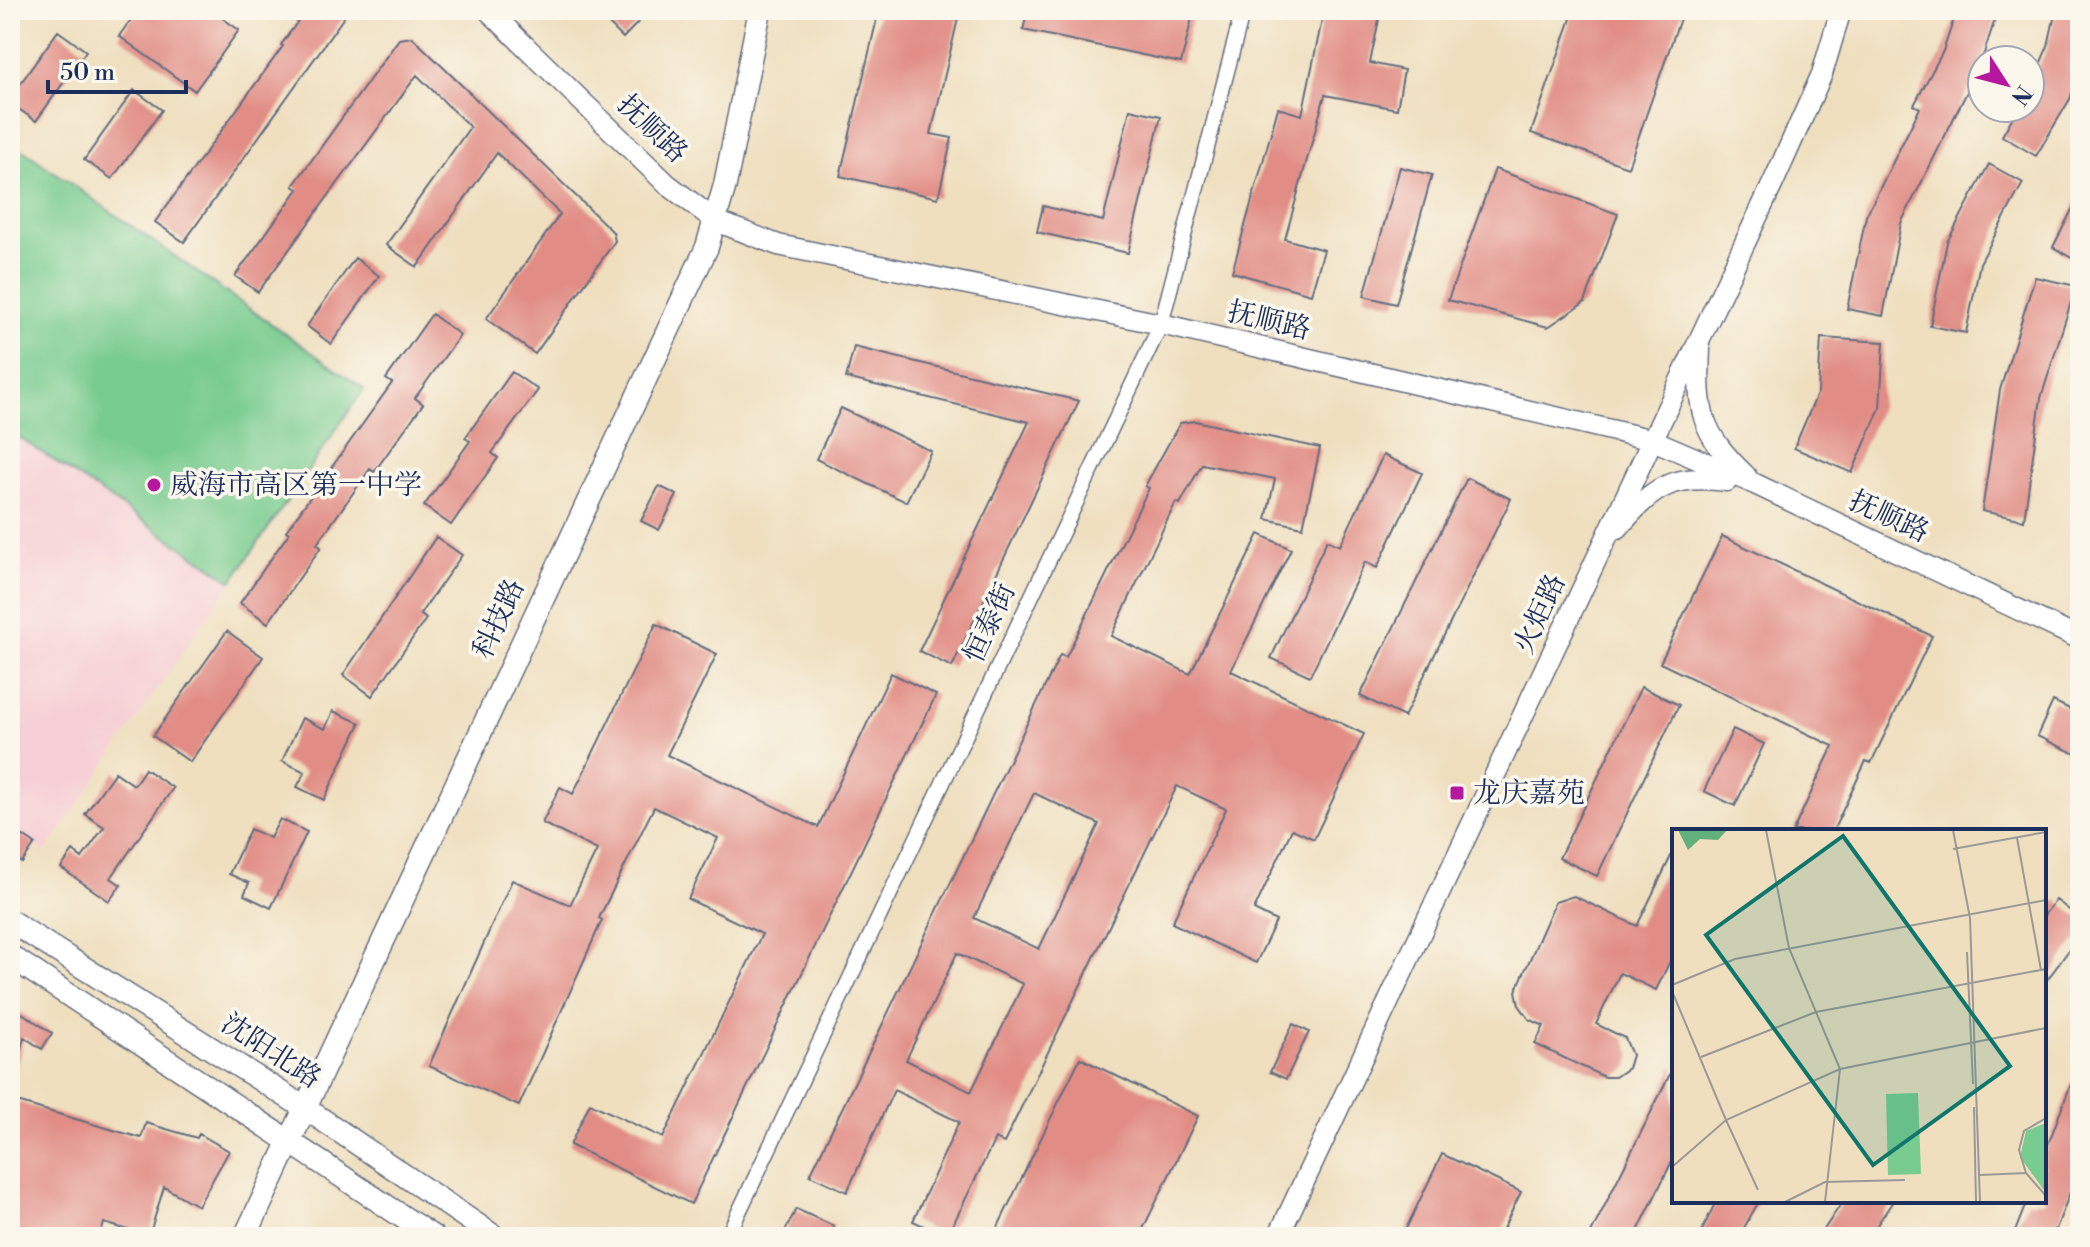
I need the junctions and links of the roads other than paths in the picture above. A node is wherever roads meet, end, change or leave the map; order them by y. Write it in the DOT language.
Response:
graph roads {
  1 [pos="488,10"];
  2 [pos="760,10"];
  3 [pos="1243,10"];
  4 [pos="1841,10"];
  5 [pos="716,221"];
  6 [pos="1161,324"];
  7 [pos="1700,339"];
  8 [pos="1653,440"];
  9 [pos="1755,484"];
  10 [pos="1601,550"];
  11 [pos="2080,639"];
  12 [pos="10,921"];
  13 [pos="10,956"];
  14 [pos="305,1108"];
  15 [pos="290,1140"];
  16 [pos="245,1237"];
  17 [pos="433,1237"];
  18 [pos="495,1237"];
  19 [pos="727,1237"];
  20 [pos="1278,1237"];
  1 -- 5 [label="street, 抚顺路"];
  2 -- 5 [label="main road, 科技路"];
  3 -- 6 [label="street, 恒泰街"];
  4 -- 7 [label="street, 火炬路"];
  5 -- 6 [label="street, 抚顺路"];
  5 -- 14 [label="main road, 科技路"];
  6 -- 8 [label="street, 抚顺路"];
  6 -- 19 [label="street, 恒泰街"];
  7 -- 8 [label="street, 火炬路"];
  7 -- 9 [label="street"];
  8 -- 9 [label="street, 抚顺路"];
  8 -- 10 [label="street, 火炬路"];
  9 -- 10 [label="street"];
  9 -- 11 [label="street, 抚顺路"];
  10 -- 20 [label="street, 火炬路"];
  12 -- 14 [label="main road, 沈阳北路"];
  13 -- 15 [label="main road"];
  14 -- 15 [label="main road, 科技路"];
  14 -- 18 [label="main road, 沈阳北路"];
  15 -- 16 [label="main road, 科技路"];
  15 -- 17 [label="main road"];
}
